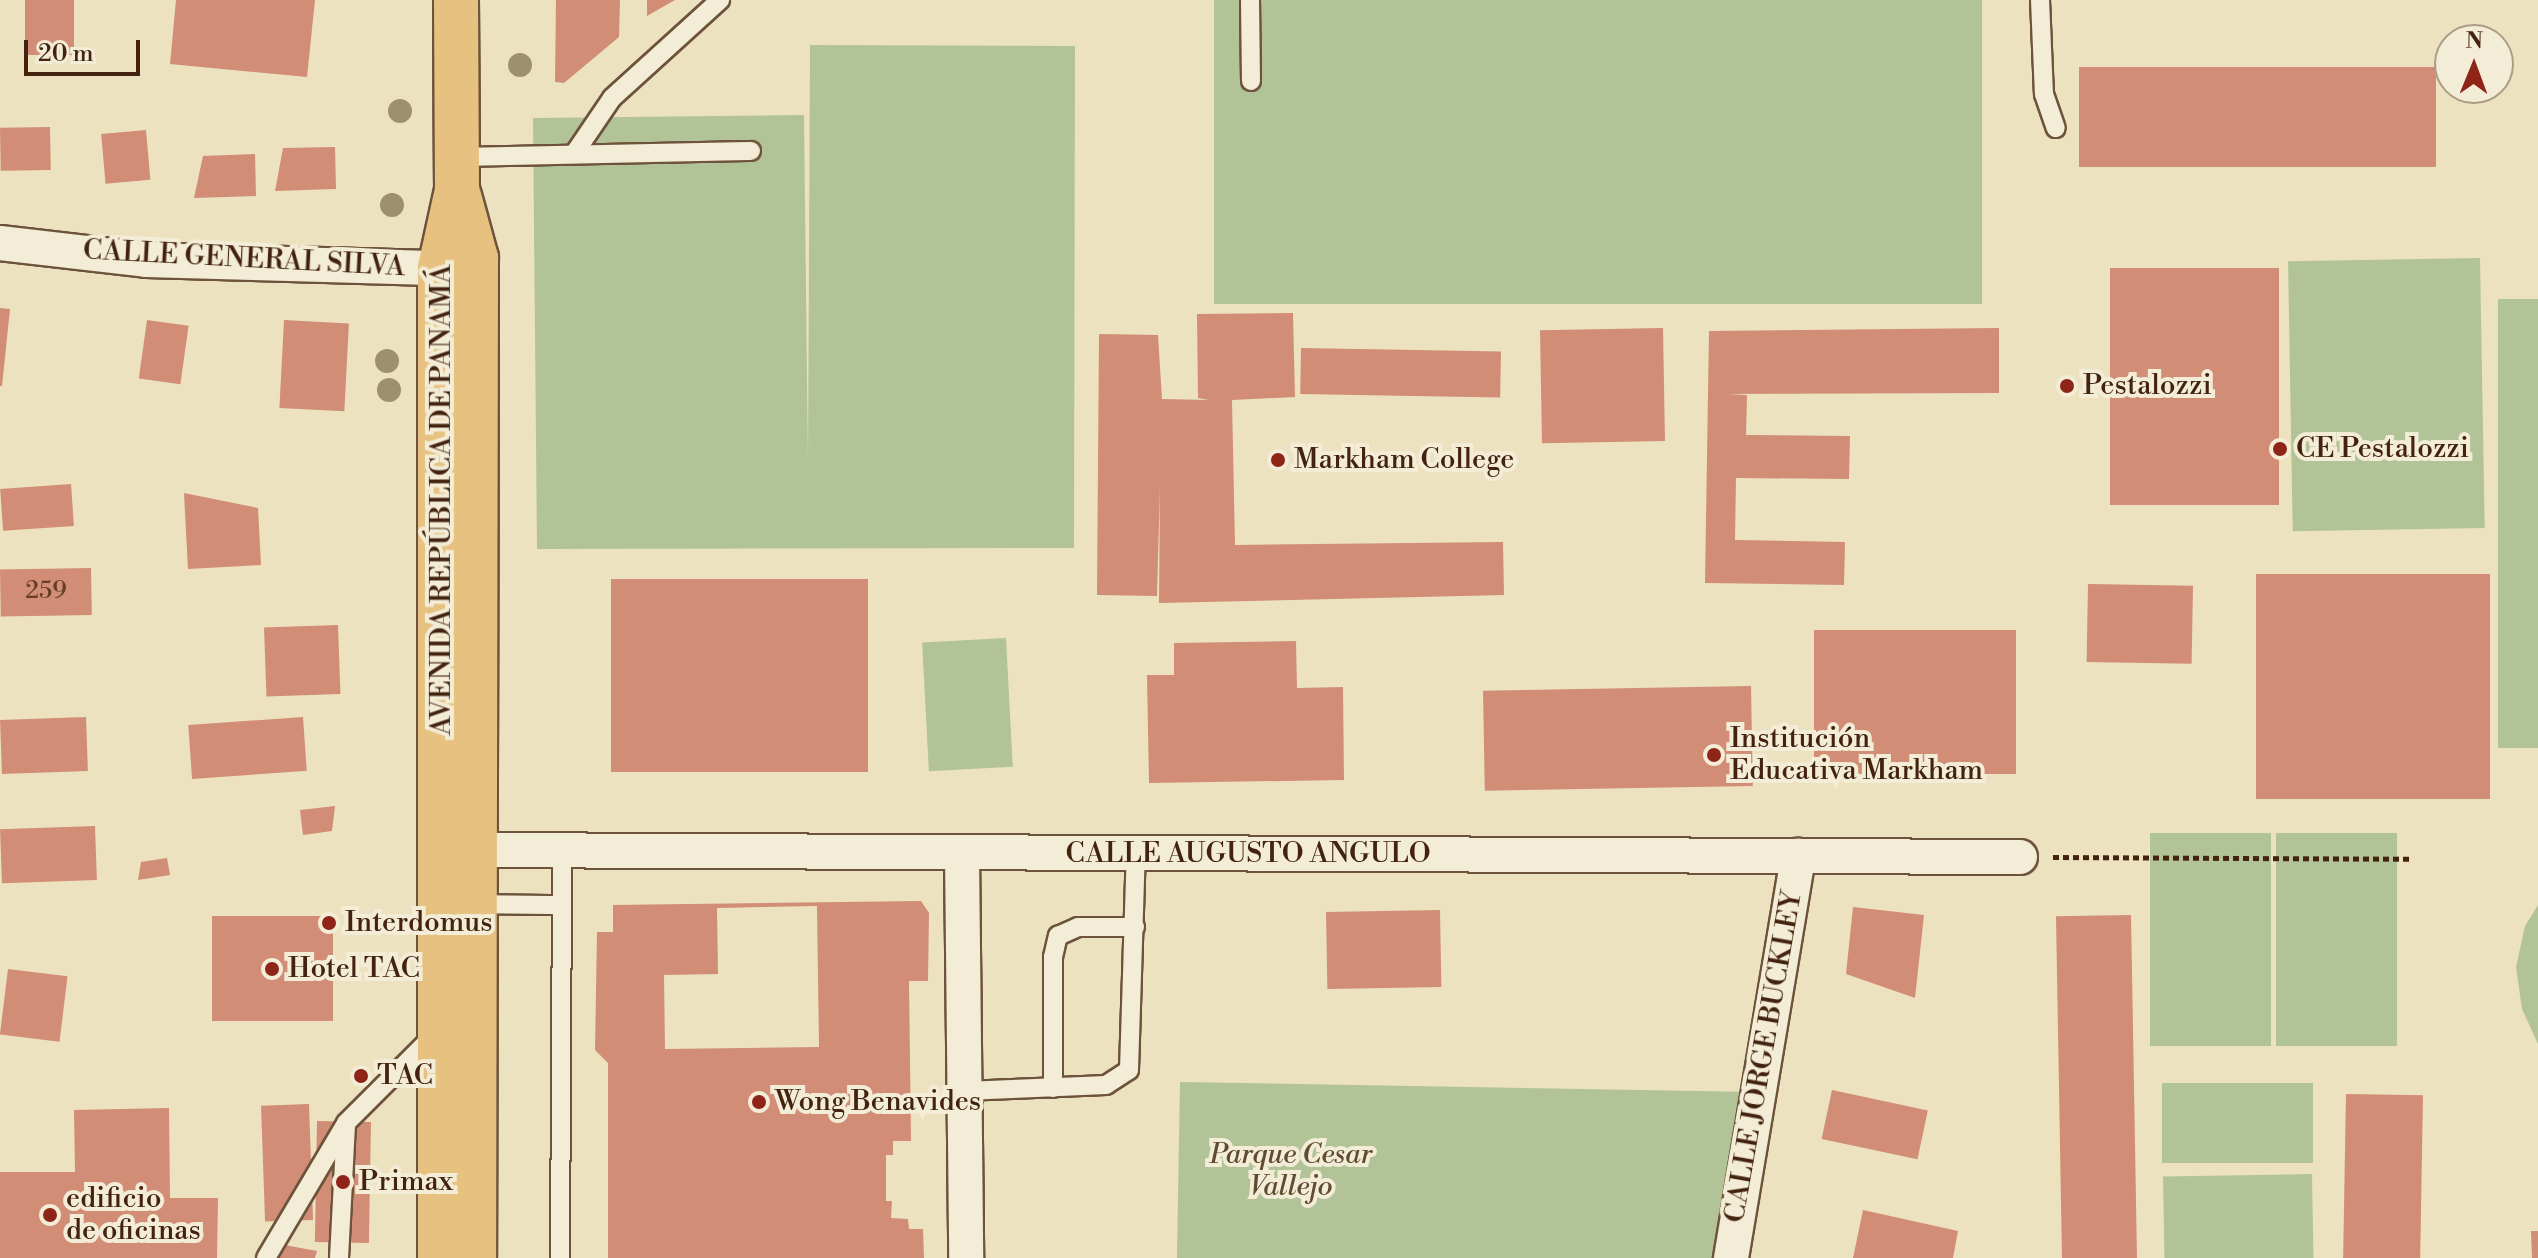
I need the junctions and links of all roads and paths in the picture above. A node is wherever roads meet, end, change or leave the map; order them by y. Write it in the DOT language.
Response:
graph roads {
  1 [pos="456,0"];
  2 [pos="720,0"];
  3 [pos="1250,0"];
  4 [pos="2040,0"];
  5 [pos="1251,81"];
  6 [pos="2056,128"];
  7 [pos="751,151"];
  8 [pos="574,154"];
  9 [pos="457,173"];
  10 [pos="0,243"];
  11 [pos="440,268"];
  12 [pos="475,850"];
  13 [pos="562,851"];
  14 [pos="962,853"];
  15 [pos="1136,853"];
  16 [pos="1798,856"];
  17 [pos="2020,857"];
  18 [pos="2409,859"];
  19 [pos="475,904"];
  20 [pos="561,905"];
  21 [pos="1135,927"];
  22 [pos="440,1029"];
  23 [pos="1053,1088"];
  24 [pos="965,1091"];
  25 [pos="346,1123"];
  26 [pos="1739,1257"];
  27 [pos="266,1258"];
  28 [pos="339,1258"];
  29 [pos="440,1258"];
  30 [pos="474,1258"];
  31 [pos="560,1258"];
  32 [pos="966,1258"];
  1 -- 9 [label="main road"];
  2 -- 8 [label="lane"];
  3 -- 5 [label="lane"];
  4 -- 6 [label="lane"];
  7 -- 8 [label="lane"];
  8 -- 9 [label="lane"];
  9 -- 11 [label="main road, AVENIDA REPÚBLICA DE PANAMÁ"];
  9 -- 12 [label="main road, AVENIDA REPÚBLICA DE PANAMÁ"];
  10 -- 11 [label="street, CALLE GENERAL SILVA"];
  11 -- 22 [label="main road, AVENIDA REPÚBLICA DE PANAMÁ"];
  12 -- 13 [label="street, CALLE AUGUSTO ANGULO"];
  12 -- 19 [label="main road, AVENIDA REPÚBLICA DE PANAMÁ"];
  13 -- 14 [label="street, CALLE AUGUSTO ANGULO"];
  13 -- 20 [label="lane"];
  14 -- 15 [label="street, CALLE AUGUSTO ANGULO"];
  14 -- 24 [label="street"];
  15 -- 16 [label="street, CALLE AUGUSTO ANGULO"];
  15 -- 21 [label="lane"];
  16 -- 17 [label="street, CALLE AUGUSTO ANGULO"];
  16 -- 26 [label="street, CALLE JORGE BUCKLEY"];
  17 -- 18 [label="path"];
  19 -- 20 [label="lane"];
  19 -- 30 [label="main road, AVENIDA REPÚBLICA DE PANAMÁ"];
  20 -- 31 [label="lane"];
  21 -- 23 [label="lane"];
  21 -- 23 [label="lane"];
  22 -- 25 [label="lane"];
  22 -- 29 [label="main road, AVENIDA REPÚBLICA DE PANAMÁ"];
  23 -- 24 [label="lane"];
  24 -- 32 [label="street"];
  25 -- 27 [label="lane"];
  25 -- 28 [label="lane"];
}
